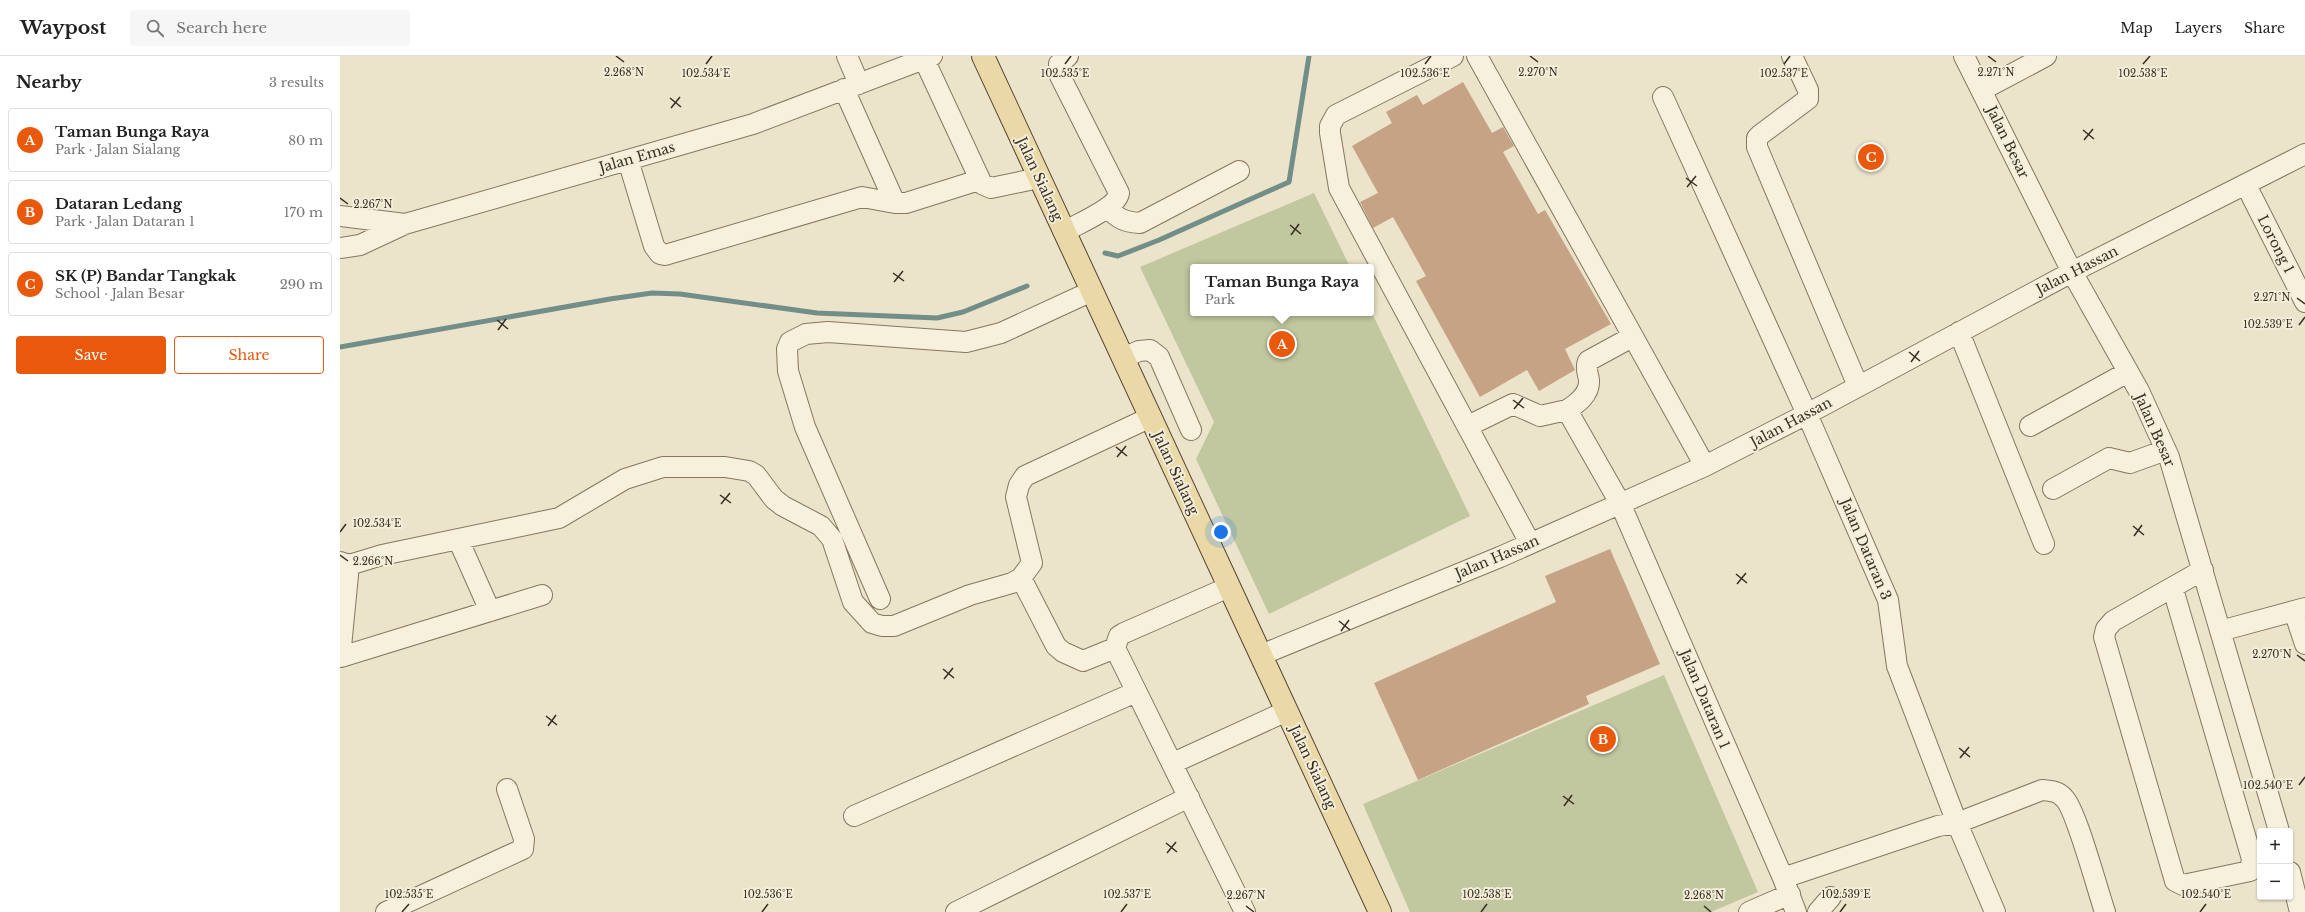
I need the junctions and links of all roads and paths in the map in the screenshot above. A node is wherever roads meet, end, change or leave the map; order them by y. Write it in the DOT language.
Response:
graph roads {
  1 [pos="847,56"];
  2 [pos="983,56"];
  3 [pos="1068,56"];
  4 [pos="1453,56"];
  5 [pos="1477,56"];
  6 [pos="1792,56"];
  7 [pos="1964,56"];
  8 [pos="2046,56"];
  9 [pos="928,58"];
  10 [pos="852,87"];
  11 [pos="1982,90"];
  12 [pos="1662,97"];
  13 [pos="2305,154"];
  14 [pos="628,160"];
  15 [pos="1239,171"];
  16 [pos="1040,178"];
  17 [pos="979,180"];
  18 [pos="2246,185"];
  19 [pos="895,203"];
  20 [pos="1108,207"];
  21 [pos="340,216"];
  22 [pos="406,224"];
  23 [pos="1064,232"];
  24 [pos="340,248"];
  25 [pos="2072,272"];
  26 [pos="1092,291"];
  27 [pos="2305,302"];
  28 [pos="1960,332"];
  29 [pos="1632,337"];
  30 [pos="1123,358"];
  31 [pos="2128,372"];
  32 [pos="1858,386"];
  33 [pos="1567,410"];
  34 [pos="1807,414"];
  35 [pos="1150,417"];
  36 [pos="1468,426"];
  37 [pos="2030,426"];
  38 [pos="1191,430"];
  39 [pos="2166,450"];
  40 [pos="1705,466"];
  41 [pos="2053,489"];
  42 [pos="1620,503"];
  43 [pos="458,539"];
  44 [pos="1530,543"];
  45 [pos="2044,544"];
  46 [pos="345,563"];
  47 [pos="2204,570"];
  48 [pos="1021,578"];
  49 [pos="1229,587"];
  50 [pos="2173,589"];
  51 [pos="542,595"];
  52 [pos="880,599"];
  53 [pos="2299,609"];
  54 [pos="490,611"];
  55 [pos="2220,632"];
  56 [pos="2305,644"];
  57 [pos="1115,648"];
  58 [pos="1261,654"];
  59 [pos="341,657"];
  60 [pos="1136,692"];
  61 [pos="1287,711"];
  62 [pos="1173,763"];
  63 [pos="507,789"];
  64 [pos="1189,797"];
  65 [pos="854,816"];
  66 [pos="1958,823"];
  67 [pos="2278,828"];
  68 [pos="2293,884"];
  69 [pos="1790,895"];
  70 [pos="386,912"];
  71 [pos="956,912"];
  72 [pos="1245,912"];
  73 [pos="1380,912"];
  74 [pos="1749,912"];
  75 [pos="1995,912"];
  76 [pos="2105,912"];
  77 [pos="2300,912"];
  1 -- 10 [label="street"];
  2 -- 16 [label="main road, Jalan Sialang"];
  3 -- 20 [label="street"];
  4 -- 36 [label="street"];
  5 -- 29 [label="street"];
  6 -- 32 [label="street"];
  7 -- 11 [label="street, Jalan Besar"];
  8 -- 11 [label="street"];
  9 -- 10 [label="street, Jalan Emas"];
  9 -- 17 [label="street"];
  10 -- 14 [label="street, Jalan Emas"];
  10 -- 19 [label="street"];
  11 -- 25 [label="street, Jalan Besar"];
  12 -- 34 [label="street, Jalan Dataran 3"];
  13 -- 18 [label="street, Jalan Hassan"];
  14 -- 19 [label="street"];
  14 -- 22 [label="street, Jalan Emas"];
  15 -- 20 [label="street"];
  16 -- 17 [label="street"];
  16 -- 23 [label="main road, Jalan Sialang"];
  17 -- 19 [label="street"];
  18 -- 25 [label="street, Jalan Hassan"];
  18 -- 27 [label="street, Lorong 1"];
  20 -- 23 [label="street"];
  21 -- 22 [label="street"];
  22 -- 24 [label="street, Jalan Emas"];
  23 -- 26 [label="main road, Jalan Sialang"];
  25 -- 28 [label="street, Jalan Hassan"];
  25 -- 31 [label="street, Jalan Besar"];
  26 -- 30 [label="main road, Jalan Sialang"];
  26 -- 52 [label="street"];
  28 -- 32 [label="street, Jalan Hassan"];
  28 -- 45 [label="street"];
  29 -- 33 [label="street"];
  29 -- 40 [label="street"];
  30 -- 35 [label="main road, Jalan Sialang"];
  30 -- 38 [label="street"];
  31 -- 37 [label="street"];
  31 -- 39 [label="street, Jalan Besar"];
  32 -- 34 [label="street, Jalan Hassan"];
  33 -- 36 [label="street"];
  33 -- 42 [label="street, Jalan Dataran 1"];
  34 -- 40 [label="street, Jalan Hassan"];
  34 -- 66 [label="street, Jalan Dataran 3"];
  35 -- 48 [label="street"];
  35 -- 49 [label="main road, Jalan Sialang"];
  36 -- 44 [label="street"];
  39 -- 41 [label="street"];
  39 -- 47 [label="street, Jalan Besar"];
  40 -- 42 [label="street, Jalan Hassan"];
  42 -- 44 [label="street, Jalan Hassan"];
  42 -- 69 [label="street, Jalan Dataran 1"];
  43 -- 46 [label="street"];
  43 -- 48 [label="street"];
  43 -- 54 [label="street"];
  44 -- 58 [label="street, Jalan Hassan"];
  46 -- 59 [label="street"];
  47 -- 50 [label="street"];
  47 -- 55 [label="street, Jalan Besar"];
  48 -- 57 [label="street"];
  49 -- 57 [label="street"];
  49 -- 58 [label="main road, Jalan Sialang"];
  50 -- 50 [label="street"];
  51 -- 54 [label="street"];
  53 -- 55 [label="street"];
  53 -- 56 [label="street"];
  54 -- 59 [label="street"];
  55 -- 67 [label="street, Jalan Besar"];
  57 -- 60 [label="street"];
  58 -- 61 [label="main road, Jalan Sialang"];
  60 -- 62 [label="street"];
  60 -- 65 [label="street"];
  61 -- 62 [label="street"];
  61 -- 73 [label="main road, Jalan Sialang"];
  62 -- 64 [label="street"];
  63 -- 70 [label="street"];
  64 -- 71 [label="street"];
  64 -- 72 [label="street"];
  66 -- 69 [label="street"];
  66 -- 75 [label="street, Jalan Dataran 3"];
  66 -- 76 [label="street"];
  68 -- 77 [label="street"];
  69 -- 74 [label="street"];
}
